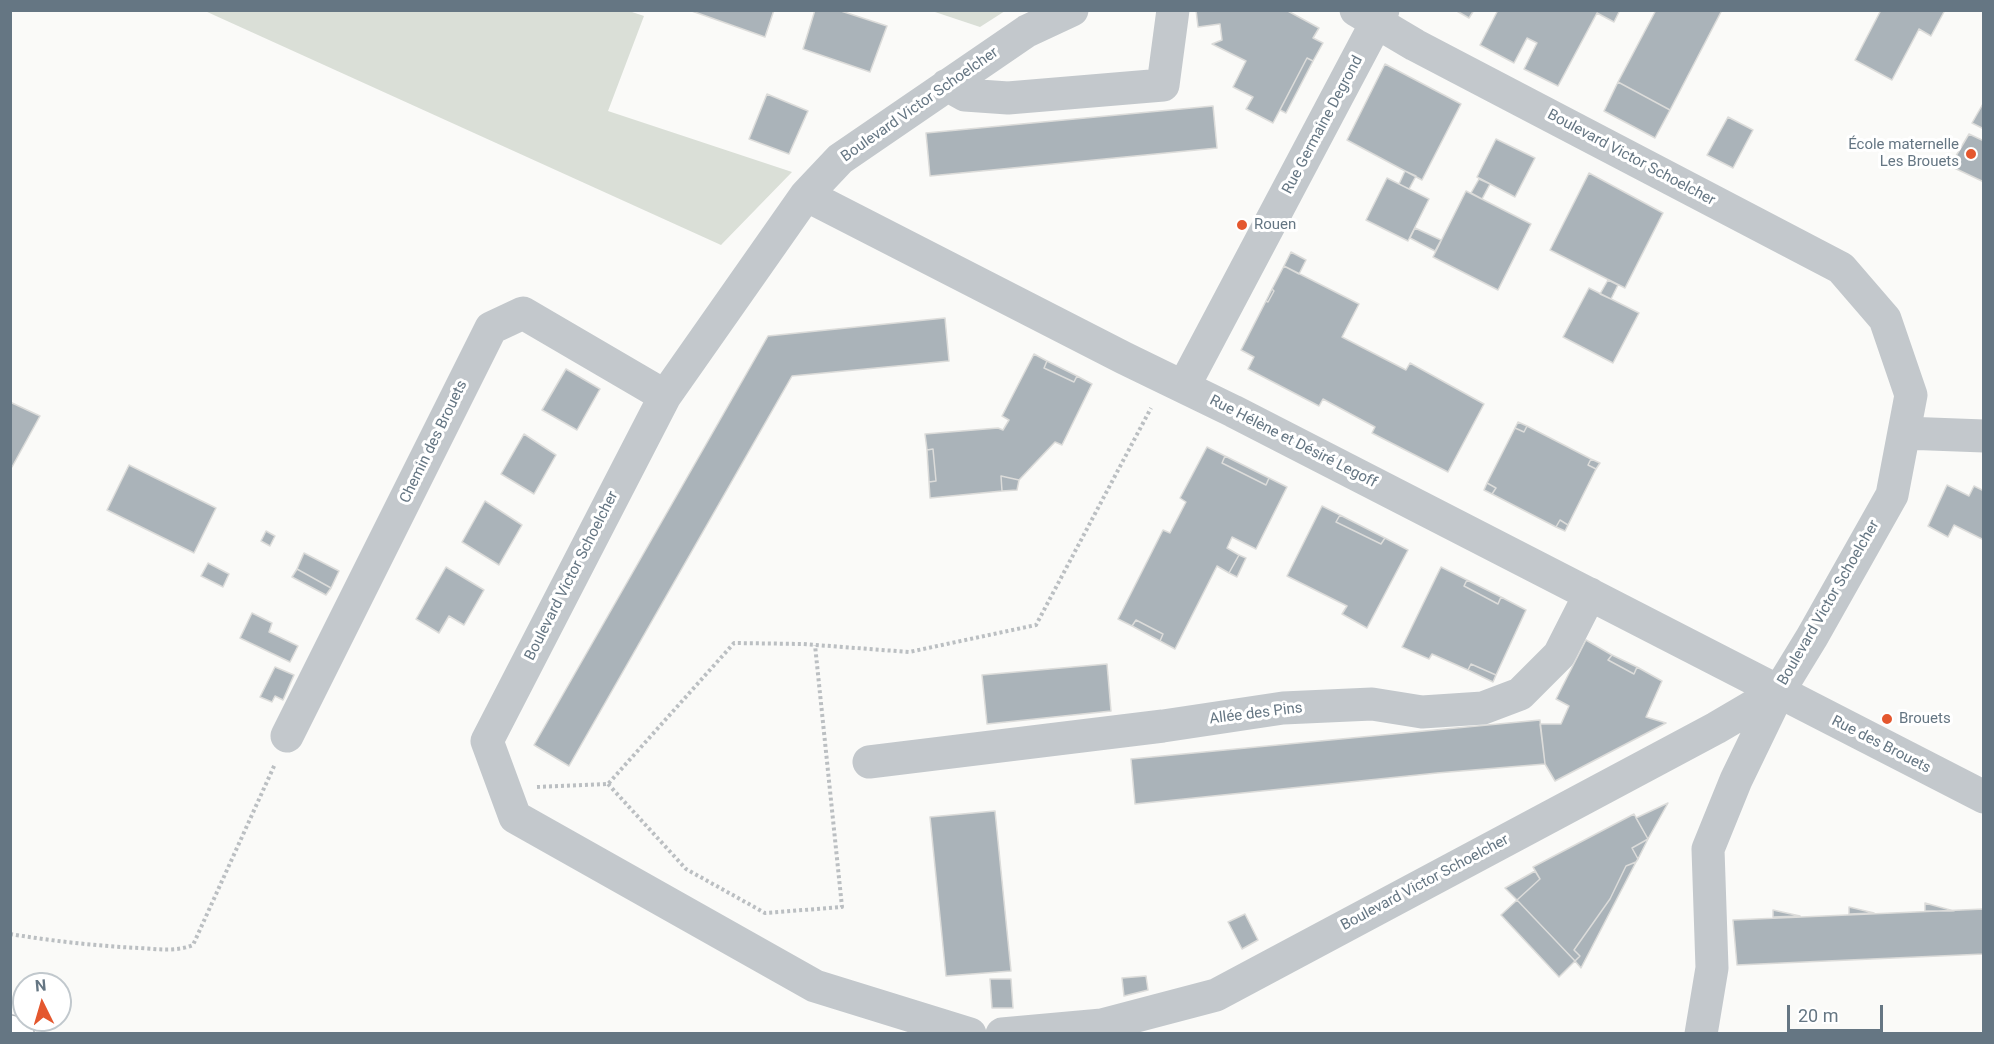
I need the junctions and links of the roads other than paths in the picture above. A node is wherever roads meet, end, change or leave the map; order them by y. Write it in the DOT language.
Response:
graph roads {
  1 [pos="1072,10"];
  2 [pos="1173,10"];
  3 [pos="1372,14"];
  4 [pos="947,85"];
  5 [pos="806,195"];
  6 [pos="1175,382"];
  7 [pos="665,396"];
  8 [pos="1904,433"];
  9 [pos="1983,436"];
  10 [pos="1590,594"];
  11 [pos="1779,691"];
  12 [pos="287,736"];
  13 [pos="869,762"];
  14 [pos="1983,797"];
  15 [pos="10,1032"];
  16 [pos="17,1034"];
  17 [pos="970,1034"];
  18 [pos="1002,1034"];
  19 [pos="1701,1034"];
  1 -- 4 [label="street, Boulevard Victor Schoelcher"];
  2 -- 4 [label="street"];
  3 -- 6 [label="street, Rue Germaine Degrond"];
  3 -- 8 [label="street, Boulevard Victor Schoelcher"];
  4 -- 5 [label="street, Boulevard Victor Schoelcher"];
  5 -- 6 [label="street, Rue Hélène et Désiré Legoff"];
  5 -- 7 [label="street, Boulevard Victor Schoelcher"];
  6 -- 10 [label="street, Rue Hélène et Désiré Legoff"];
  7 -- 12 [label="street, Chemin des Brouets"];
  7 -- 17 [label="street, Boulevard Victor Schoelcher"];
  8 -- 9 [label="street"];
  8 -- 11 [label="street, Boulevard Victor Schoelcher"];
  10 -- 11 [label="street, Rue Hélène et Désiré Legoff"];
  10 -- 13 [label="street, Allée des Pins"];
  11 -- 14 [label="street, Rue des Brouets"];
  11 -- 18 [label="street, Boulevard Victor Schoelcher"];
  11 -- 19 [label="street"];
  15 -- 16 [label="highway"];
}
